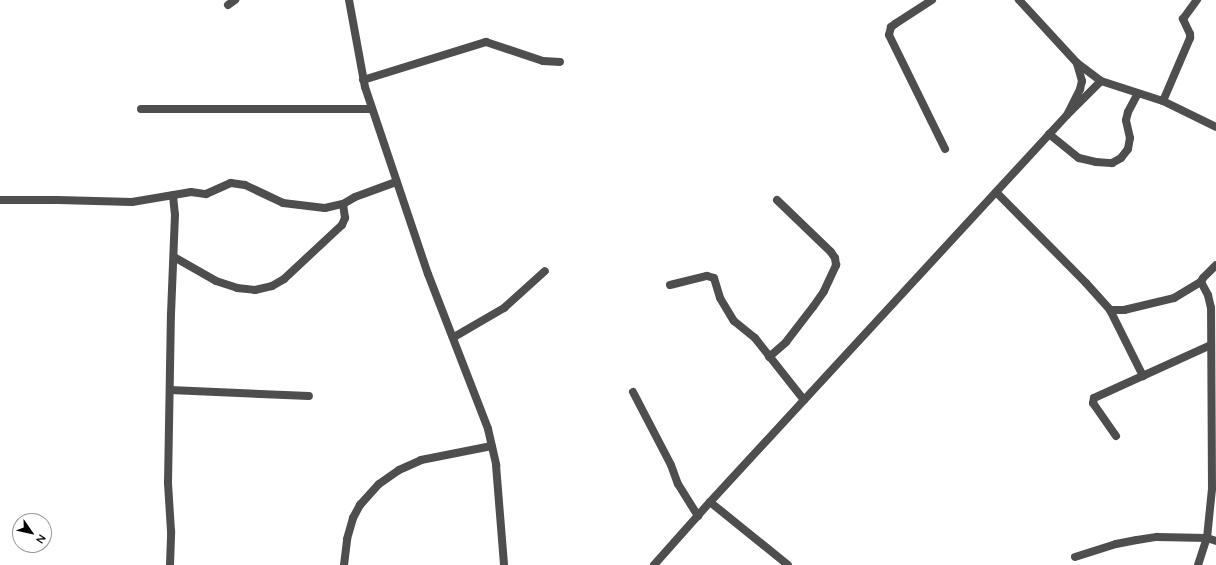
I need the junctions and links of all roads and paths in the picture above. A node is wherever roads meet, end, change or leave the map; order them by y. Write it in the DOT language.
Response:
graph roads {
  1 [pos="349,0"];
  2 [pos="932,0"];
  3 [pos="1019,0"];
  4 [pos="1197,0"];
  5 [pos="560,62"];
  6 [pos="1077,64"];
  7 [pos="363,80"];
  8 [pos="1101,81"];
  9 [pos="1138,93"];
  10 [pos="1163,101"];
  11 [pos="141,109"];
  12 [pos="372,109"];
  13 [pos="1067,115"];
  14 [pos="1216,127"];
  15 [pos="1049,134"];
  16 [pos="945,149"];
  17 [pos="396,182"];
  18 [pos="996,192"];
  19 [pos="173,195"];
  20 [pos="0,200"];
  21 [pos="777,200"];
  22 [pos="343,204"];
  23 [pos="174,257"];
  24 [pos="1216,265"];
  25 [pos="545,271"];
  26 [pos="1201,282"];
  27 [pos="670,285"];
  28 [pos="1110,310"];
  29 [pos="454,336"];
  30 [pos="1211,346"];
  31 [pos="770,357"];
  32 [pos="1143,376"];
  33 [pos="170,390"];
  34 [pos="633,392"];
  35 [pos="309,396"];
  36 [pos="804,400"];
  37 [pos="1214,402"];
  38 [pos="1116,436"];
  39 [pos="492,446"];
  40 [pos="1214,464"];
  41 [pos="710,502"];
  42 [pos="698,516"];
  43 [pos="1207,538"];
  44 [pos="1216,541"];
  45 [pos="1074,557"];
  46 [pos="657,564"];
  47 [pos="170,565"];
  48 [pos="344,565"];
  49 [pos="504,565"];
  50 [pos="788,565"];
  51 [pos="1198,565"];
  1 -- 7 [label="street"];
  2 -- 16 [label="street"];
  3 -- 6 [label="street"];
  4 -- 10 [label="street"];
  5 -- 7 [label="street"];
  6 -- 8 [label="street"];
  6 -- 13 [label="street"];
  7 -- 12 [label="street"];
  8 -- 9 [label="street"];
  8 -- 13 [label="street"];
  9 -- 10 [label="street"];
  9 -- 15 [label="street"];
  10 -- 14 [label="street"];
  11 -- 12 [label="street"];
  12 -- 17 [label="street"];
  13 -- 15 [label="street"];
  15 -- 18 [label="street"];
  17 -- 22 [label="street"];
  17 -- 29 [label="street"];
  18 -- 28 [label="street"];
  18 -- 36 [label="street"];
  19 -- 20 [label="street"];
  19 -- 22 [label="street"];
  19 -- 23 [label="street"];
  21 -- 31 [label="street"];
  22 -- 23 [label="street"];
  23 -- 33 [label="street"];
  24 -- 26 [label="street"];
  25 -- 29 [label="street"];
  26 -- 28 [label="street"];
  26 -- 30 [label="street"];
  27 -- 31 [label="street"];
  28 -- 32 [label="street"];
  29 -- 39 [label="street"];
  30 -- 32 [label="street"];
  30 -- 37 [label="street"];
  31 -- 36 [label="street"];
  32 -- 38 [label="street"];
  33 -- 35 [label="street"];
  33 -- 47 [label="street"];
  34 -- 42 [label="street"];
  36 -- 41 [label="street"];
  37 -- 40 [label="street"];
  39 -- 48 [label="street"];
  39 -- 49 [label="street"];
  40 -- 43 [label="street"];
  41 -- 42 [label="street"];
  41 -- 50 [label="street"];
  42 -- 46 [label="street"];
  43 -- 44 [label="street"];
  43 -- 45 [label="street"];
  43 -- 51 [label="street"];
}
